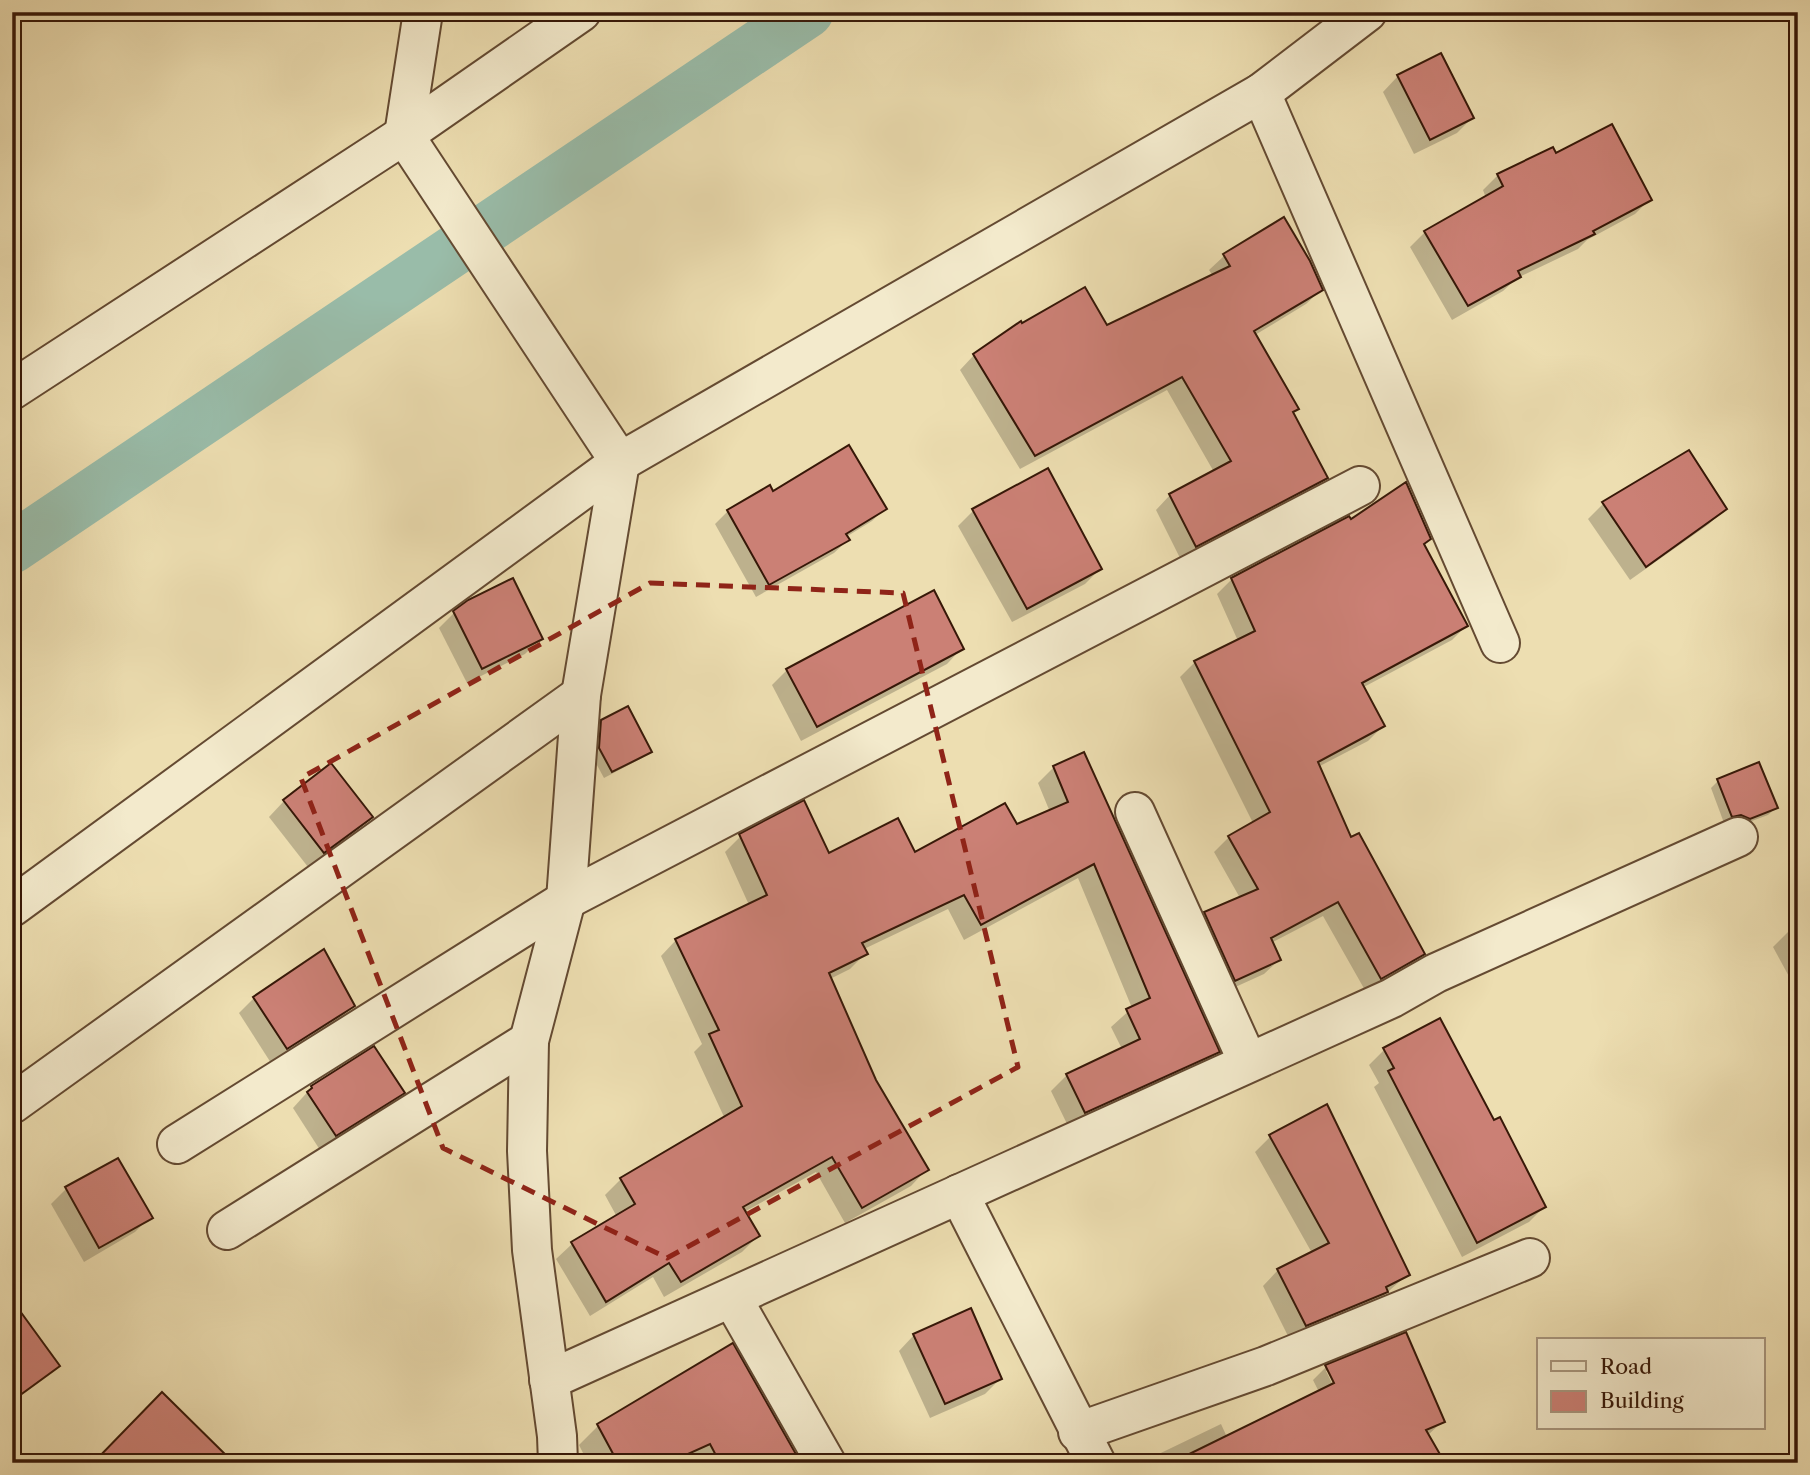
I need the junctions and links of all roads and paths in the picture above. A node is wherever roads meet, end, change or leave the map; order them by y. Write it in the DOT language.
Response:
graph roads {
  1 [pos="423,12"];
  2 [pos="581,12"];
  3 [pos="1367,12"];
  4 [pos="1261,93"];
  5 [pos="404,135"];
  6 [pos="12,390"];
  7 [pos="620,462"];
  8 [pos="1360,486"];
  9 [pos="1500,643"];
  10 [pos="581,695"];
  11 [pos="1135,812"];
  12 [pos="1738,837"];
  13 [pos="566,900"];
  14 [pos="12,907"];
  15 [pos="529,1041"];
  16 [pos="1248,1062"];
  17 [pos="12,1104"];
  18 [pos="177,1144"];
  19 [pos="958,1194"];
  20 [pos="226,1230"];
  21 [pos="1530,1258"];
  22 [pos="732,1298"];
  23 [pos="549,1380"];
  24 [pos="1087,1447"];
  25 [pos="557,1450"];
  26 [pos="585,1463"];
  27 [pos="826,1463"];
  1 -- 5 [label="street"];
  2 -- 5 [label="street"];
  3 -- 4 [label="street"];
  4 -- 7 [label="street"];
  4 -- 9 [label="street"];
  5 -- 6 [label="street"];
  5 -- 7 [label="street"];
  7 -- 10 [label="street"];
  7 -- 14 [label="street"];
  8 -- 13 [label="street"];
  10 -- 13 [label="street"];
  10 -- 17 [label="street"];
  11 -- 16 [label="street"];
  12 -- 16 [label="street"];
  13 -- 15 [label="street"];
  13 -- 18 [label="street"];
  15 -- 20 [label="street"];
  15 -- 23 [label="street"];
  16 -- 19 [label="street"];
  19 -- 22 [label="street"];
  19 -- 24 [label="street"];
  21 -- 24 [label="street"];
  22 -- 23 [label="street"];
  22 -- 27 [label="street"];
  23 -- 25 [label="street"];
  25 -- 26 [label="street"];
}
